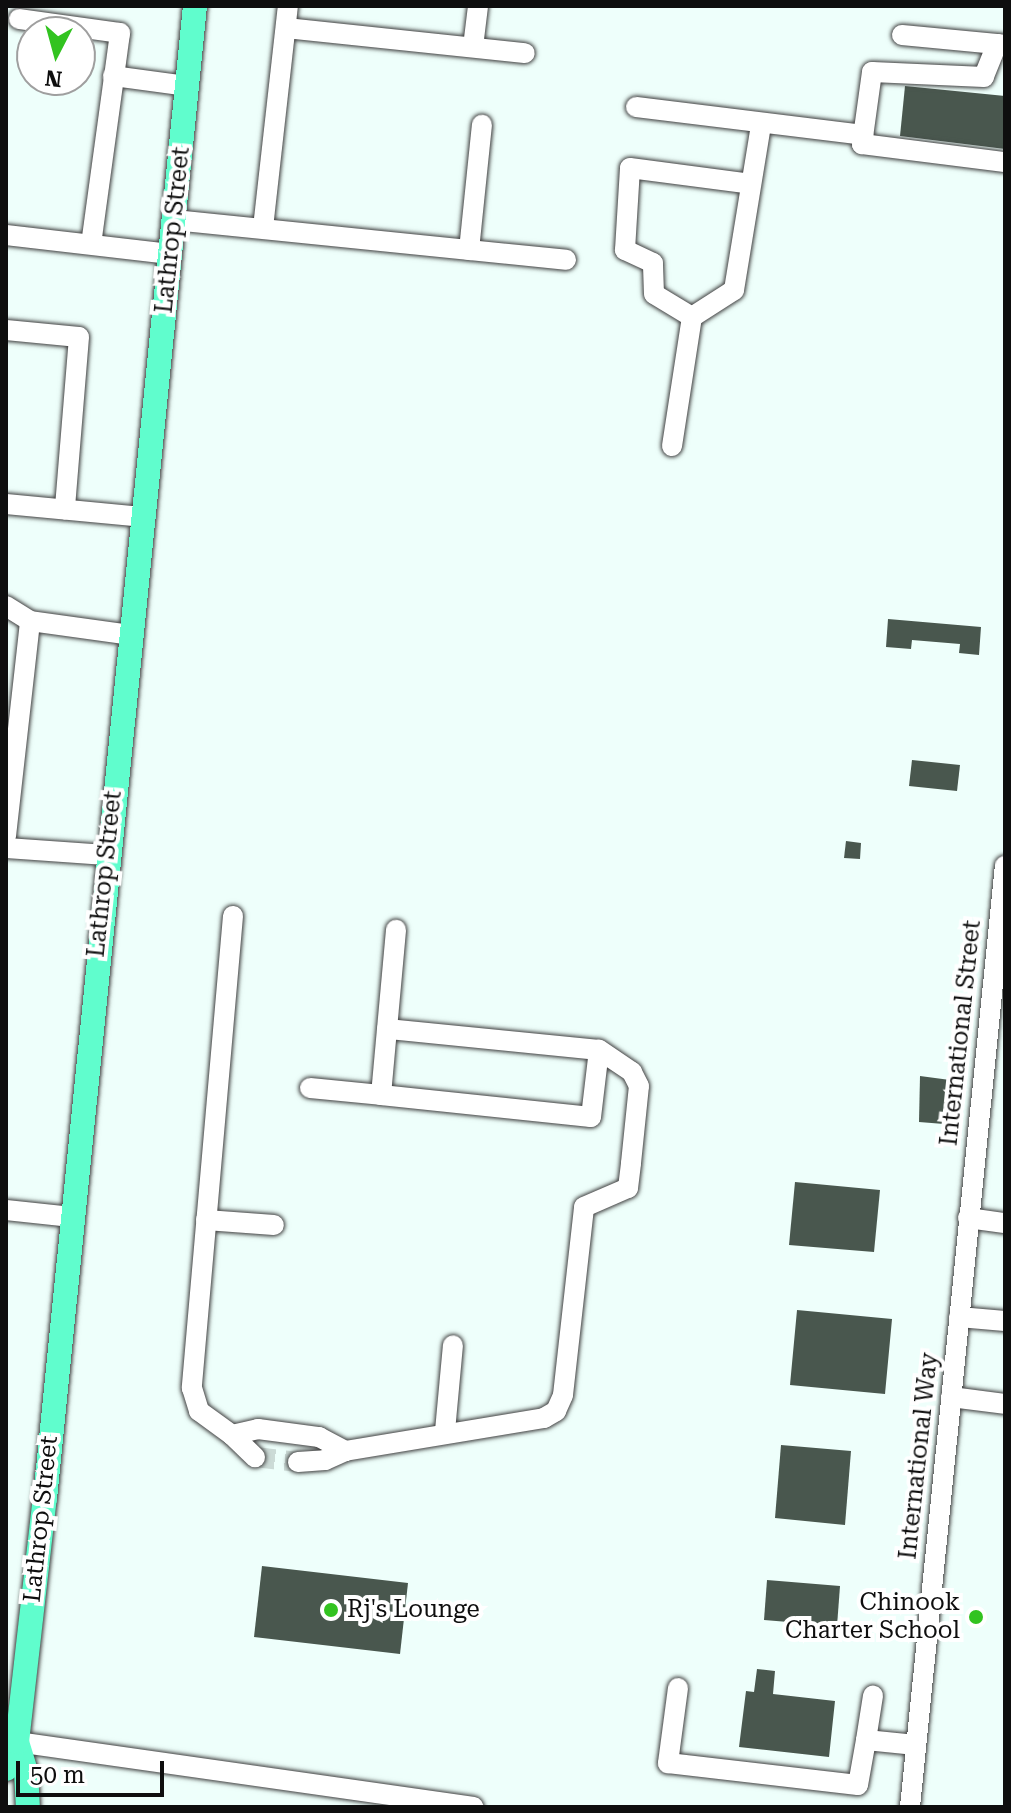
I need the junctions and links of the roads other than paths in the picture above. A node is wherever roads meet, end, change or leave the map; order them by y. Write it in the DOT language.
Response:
graph roads {
  1 [pos="195,6"];
  2 [pos="288,6"];
  3 [pos="478,6"];
  4 [pos="286,28"];
  5 [pos="96,30"];
  6 [pos="902,35"];
  7 [pos="1001,45"];
  8 [pos="473,47"];
  9 [pos="525,53"];
  10 [pos="113,76"];
  11 [pos="187,86"];
  12 [pos="636,107"];
  13 [pos="482,125"];
  14 [pos="761,125"];
  15 [pos="863,135"];
  16 [pos="1005,162"];
  17 [pos="751,184"];
  18 [pos="174,220"];
  19 [pos="263,228"];
  20 [pos="6,235"];
  21 [pos="91,244"];
  22 [pos="469,250"];
  23 [pos="170,254"];
  24 [pos="566,260"];
  25 [pos="692,317"];
  26 [pos="6,330"];
  27 [pos="672,446"];
  28 [pos="6,504"];
  29 [pos="65,509"];
  30 [pos="144,517"];
  31 [pos="6,606"];
  32 [pos="30,621"];
  33 [pos="131,635"];
  34 [pos="6,836"];
  35 [pos="6,848"];
  36 [pos="107,855"];
  37 [pos="1005,866"];
  38 [pos="233,916"];
  39 [pos="396,930"];
  40 [pos="387,1029"];
  41 [pos="599,1050"];
  42 [pos="310,1088"];
  43 [pos="381,1095"];
  44 [pos="6,1210"];
  45 [pos="969,1212"];
  46 [pos="72,1217"];
  47 [pos="206,1220"];
  48 [pos="1005,1223"];
  49 [pos="274,1225"];
  50 [pos="959,1317"];
  51 [pos="1005,1321"];
  52 [pos="453,1345"];
  53 [pos="951,1397"];
  54 [pos="1005,1404"];
  55 [pos="445,1431"];
  56 [pos="232,1435"];
  57 [pos="345,1451"];
  58 [pos="255,1457"];
  59 [pos="298,1462"];
  60 [pos="678,1688"];
  61 [pos="873,1696"];
  62 [pos="866,1740"];
  63 [pos="11,1742"];
  64 [pos="916,1745"];
  65 [pos="6,1769"];
  66 [pos="28,1807"];
  67 [pos="473,1807"];
  68 [pos="910,1807"];
  1 -- 11 [label="main road, Lathrop Street"];
  2 -- 4 [label="street"];
  3 -- 8 [label="street"];
  4 -- 8 [label="street"];
  4 -- 19 [label="street"];
  5 -- 10 [label="street"];
  6 -- 7 [label="street"];
  7 -- 15 [label="street"];
  8 -- 9 [label="street"];
  10 -- 11 [label="street"];
  10 -- 21 [label="street"];
  11 -- 18 [label="main road, Lathrop Street"];
  12 -- 14 [label="street"];
  13 -- 22 [label="street"];
  14 -- 15 [label="street"];
  14 -- 17 [label="street"];
  15 -- 16 [label="street"];
  17 -- 25 [label="street"];
  17 -- 25 [label="street"];
  18 -- 19 [label="street"];
  18 -- 23 [label="main road, Lathrop Street"];
  19 -- 22 [label="street"];
  20 -- 21 [label="street"];
  21 -- 23 [label="street"];
  22 -- 24 [label="street"];
  23 -- 30 [label="main road, Lathrop Street"];
  25 -- 27 [label="street"];
  26 -- 29 [label="street"];
  28 -- 29 [label="street"];
  29 -- 30 [label="street"];
  30 -- 33 [label="main road, Lathrop Street"];
  31 -- 32 [label="street"];
  32 -- 33 [label="street"];
  32 -- 34 [label="street"];
  33 -- 36 [label="main road, Lathrop Street"];
  35 -- 36 [label="street"];
  36 -- 46 [label="main road, Lathrop Street"];
  37 -- 45 [label="street, International Street"];
  38 -- 47 [label="street"];
  39 -- 40 [label="street"];
  40 -- 41 [label="street"];
  40 -- 43 [label="street"];
  41 -- 43 [label="street"];
  41 -- 55 [label="street"];
  42 -- 43 [label="street"];
  44 -- 46 [label="street"];
  45 -- 48 [label="street"];
  45 -- 50 [label="street, International Way"];
  46 -- 63 [label="main road, Lathrop Street"];
  47 -- 49 [label="street"];
  47 -- 56 [label="street"];
  50 -- 51 [label="street"];
  50 -- 53 [label="street, International Way"];
  52 -- 55 [label="street"];
  53 -- 54 [label="street"];
  53 -- 64 [label="street, International Way"];
  55 -- 57 [label="street"];
  56 -- 57 [label="street"];
  56 -- 58 [label="street"];
  57 -- 59 [label="street"];
  60 -- 62 [label="street"];
  61 -- 62 [label="street"];
  62 -- 64 [label="street"];
  63 -- 65 [label="main road, Lathrop Street"];
  63 -- 66 [label="main road, Lathrop Street"];
  63 -- 67 [label="street"];
  64 -- 68 [label="street, International Way"];
}
